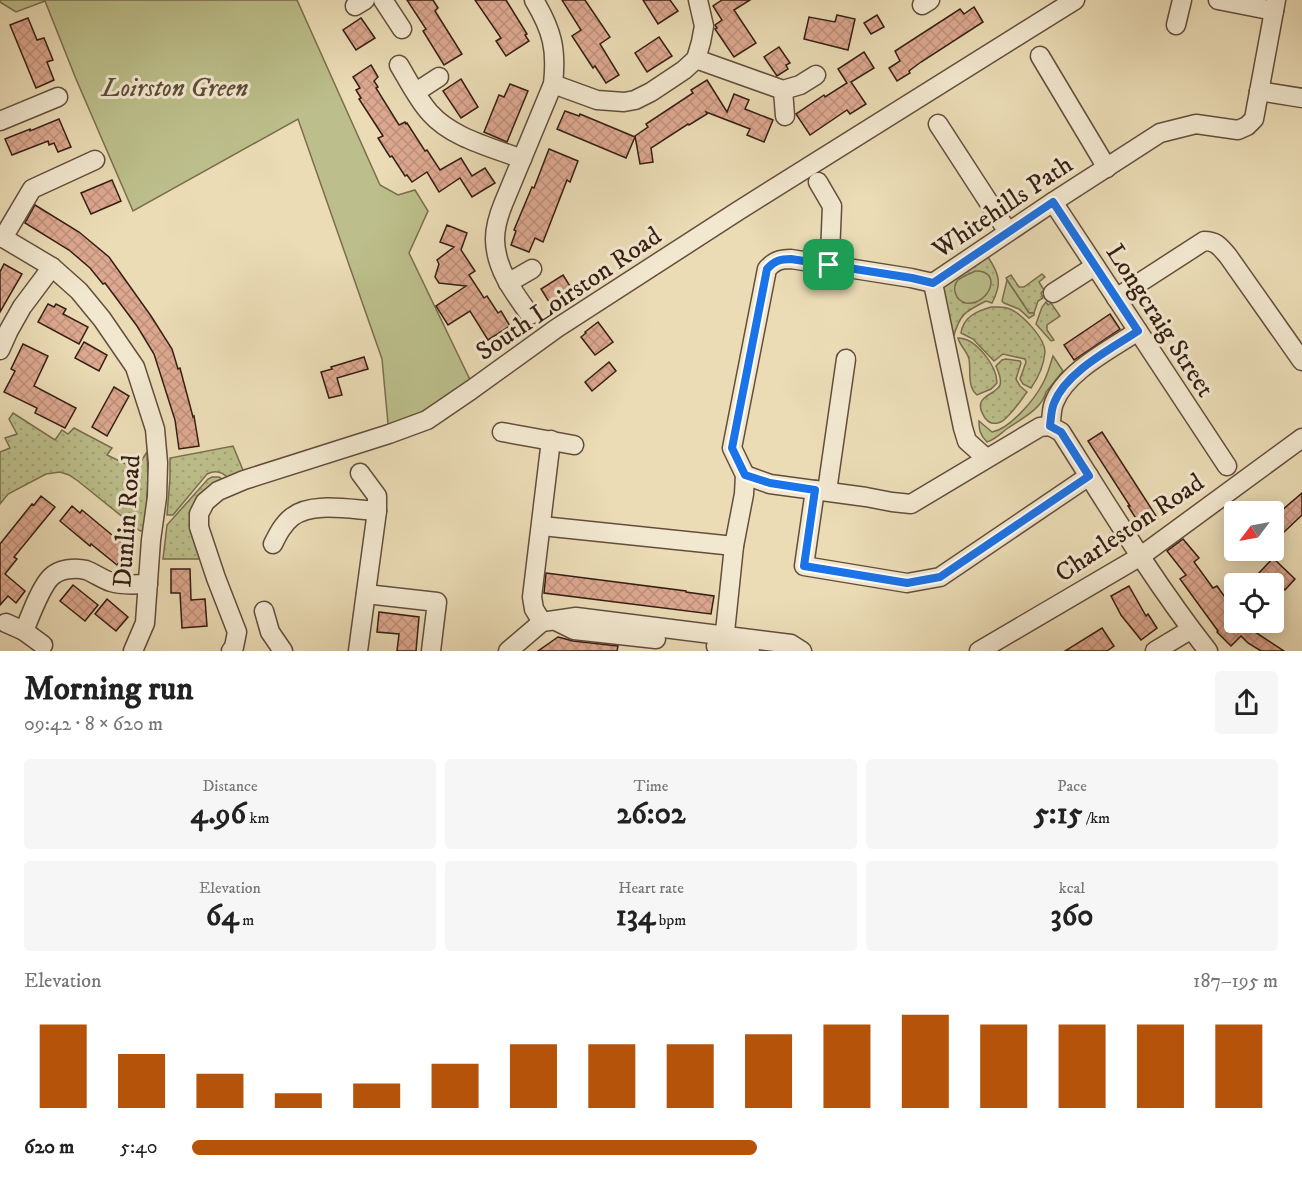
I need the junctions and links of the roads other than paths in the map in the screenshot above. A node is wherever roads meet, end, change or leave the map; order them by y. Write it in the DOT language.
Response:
graph roads {
  1 [pos="383,0"];
  2 [pos="534,0"];
  3 [pos="698,0"];
  4 [pos="1075,0"];
  5 [pos="1182,0"];
  6 [pos="1218,0"];
  7 [pos="1275,6"];
  8 [pos="1176,25"];
  9 [pos="402,29"];
  10 [pos="1040,56"];
  11 [pos="696,59"];
  12 [pos="399,65"];
  13 [pos="816,75"];
  14 [pos="439,77"];
  15 [pos="553,84"];
  16 [pos="783,90"];
  17 [pos="1259,91"];
  18 [pos="416,92"];
  19 [pos="58,97"];
  20 [pos="1302,98"];
  21 [pos="785,116"];
  22 [pos="0,121"];
  23 [pos="938,124"];
  24 [pos="522,159"];
  25 [pos="95,160"];
  26 [pos="1107,168"];
  27 [pos="818,182"];
  28 [pos="1053,202"];
  29 [pos="1008,232"];
  30 [pos="2,237"];
  31 [pos="829,265"];
  32 [pos="1095,266"];
  33 [pos="52,267"];
  34 [pos="532,269"];
  35 [pos="508,283"];
  36 [pos="933,283"];
  37 [pos="1053,293"];
  38 [pos="1116,298"];
  39 [pos="530,315"];
  40 [pos="1138,331"];
  41 [pos="0,350"];
  42 [pos="846,359"];
  43 [pos="1302,361"];
  44 [pos="1050,426"];
  45 [pos="502,432"];
  46 [pos="1302,438"];
  47 [pos="551,440"];
  48 [pos="574,445"];
  49 [pos="986,458"];
  50 [pos="1227,466"];
  51 [pos="360,472"];
  52 [pos="745,475"];
  53 [pos="1089,476"];
  54 [pos="821,491"];
  55 [pos="377,511"];
  56 [pos="542,526"];
  57 [pos="273,544"];
  58 [pos="734,546"];
  59 [pos="1141,556"];
  60 [pos="148,585"];
  61 [pos="366,594"];
  62 [pos="264,611"];
  63 [pos="549,621"];
  64 [pos="6,623"];
  65 [pos="1190,630"];
  66 [pos="24,632"];
  67 [pos="724,644"];
  68 [pos="43,645"];
  69 [pos="133,651"];
  70 [pos="231,651"];
  71 [pos="283,651"];
  72 [pos="358,651"];
  73 [pos="431,651"];
  74 [pos="509,651"];
  75 [pos="750,651"];
  76 [pos="802,651"];
  77 [pos="979,651"];
  78 [pos="1155,651"];
  79 [pos="1208,651"];
  1 -- 9 [label="street"];
  2 -- 15 [label="street"];
  3 -- 11 [label="street"];
  4 -- 70 [label="street, South Loirston Road"];
  5 -- 8 [label="street"];
  6 -- 7 [label="street"];
  7 -- 17 [label="street"];
  10 -- 26 [label="street"];
  11 -- 15 [label="street"];
  11 -- 16 [label="street"];
  12 -- 18 [label="street"];
  13 -- 16 [label="street"];
  14 -- 18 [label="street"];
  15 -- 24 [label="street"];
  16 -- 21 [label="street"];
  17 -- 20 [label="street"];
  17 -- 26 [label="street, Whitehills Path"];
  18 -- 24 [label="street"];
  19 -- 22 [label="street"];
  23 -- 29 [label="street"];
  24 -- 35 [label="street"];
  25 -- 30 [label="street, Dunlin Road"];
  26 -- 28 [label="street, Whitehills Path"];
  27 -- 31 [label="street"];
  28 -- 29 [label="street, Whitehills Path"];
  28 -- 32 [label="street, Longcraig Street"];
  29 -- 36 [label="street, Whitehills Path"];
  30 -- 33 [label="street, Dunlin Road"];
  31 -- 36 [label="street"];
  31 -- 52 [label="street"];
  32 -- 37 [label="street"];
  32 -- 38 [label="street, Longcraig Street"];
  33 -- 41 [label="street"];
  33 -- 60 [label="street, Dunlin Road"];
  34 -- 35 [label="street"];
  35 -- 39 [label="street"];
  36 -- 49 [label="street, Whitehills Path"];
  38 -- 40 [label="street, Longcraig Street"];
  38 -- 43 [label="street"];
  40 -- 44 [label="street"];
  40 -- 50 [label="street, Longcraig Street"];
  42 -- 54 [label="street"];
  44 -- 49 [label="street"];
  44 -- 53 [label="street"];
  45 -- 47 [label="street"];
  46 -- 59 [label="street, Charleston Road"];
  47 -- 48 [label="street"];
  47 -- 56 [label="street"];
  49 -- 54 [label="street"];
  51 -- 55 [label="street"];
  52 -- 54 [label="street"];
  52 -- 58 [label="street"];
  53 -- 54 [label="street"];
  53 -- 59 [label="street"];
  55 -- 57 [label="street"];
  55 -- 61 [label="street"];
  56 -- 58 [label="street"];
  56 -- 63 [label="street"];
  58 -- 67 [label="street"];
  59 -- 65 [label="street"];
  59 -- 77 [label="street, Charleston Road"];
  60 -- 66 [label="street"];
  60 -- 69 [label="street, Dunlin Road"];
  61 -- 72 [label="street"];
  61 -- 73 [label="street"];
  62 -- 71 [label="street"];
  63 -- 67 [label="street"];
  63 -- 74 [label="street"];
  64 -- 66 [label="street"];
  65 -- 78 [label="street"];
  65 -- 79 [label="street"];
  66 -- 68 [label="street"];
  67 -- 75 [label="street"];
  67 -- 76 [label="street"];
}
